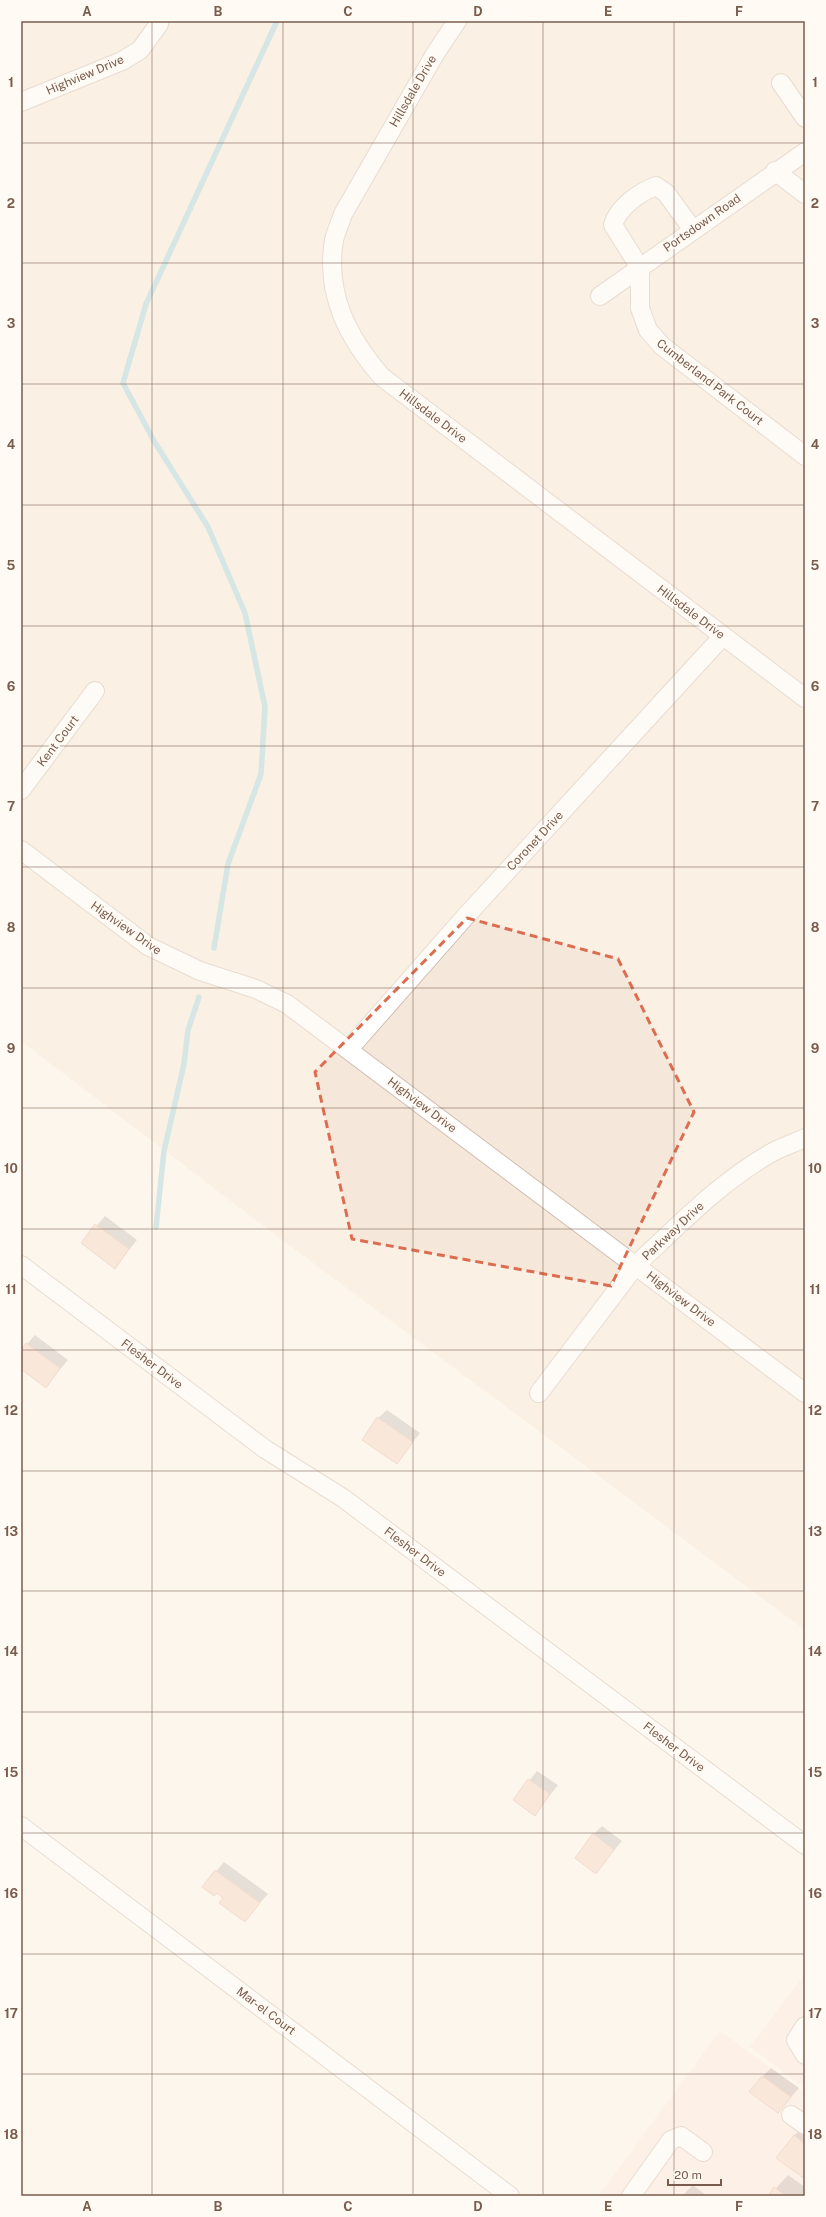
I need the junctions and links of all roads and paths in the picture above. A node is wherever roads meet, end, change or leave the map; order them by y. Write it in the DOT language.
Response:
graph roads {
  1 [pos="457,21"];
  2 [pos="159,24"];
  3 [pos="781,83"];
  4 [pos="21,102"];
  5 [pos="805,118"];
  6 [pos="805,152"];
  7 [pos="775,172"];
  8 [pos="805,194"];
  9 [pos="693,230"];
  10 [pos="640,268"];
  11 [pos="600,296"];
  12 [pos="805,456"];
  13 [pos="723,636"];
  14 [pos="95,691"];
  15 [pos="805,698"];
  16 [pos="21,790"];
  17 [pos="21,850"];
  18 [pos="349,1049"];
  19 [pos="805,1138"];
  20 [pos="21,1265"];
  21 [pos="636,1265"];
  22 [pos="539,1393"];
  23 [pos="805,1393"];
  24 [pos="21,1826"];
  25 [pos="805,1845"];
  26 [pos="805,2026"];
  27 [pos="805,2055"];
  28 [pos="791,2115"];
  29 [pos="805,2126"];
  30 [pos="704,2152"];
  31 [pos="510,2196"];
  32 [pos="631,2196"];
  1 -- 13 [label="street, Hillsdale Drive"];
  2 -- 4 [label="street, Highview Drive"];
  3 -- 5 [label="street"];
  6 -- 7 [label="street, Portsdown Road"];
  7 -- 8 [label="street"];
  7 -- 9 [label="street, Portsdown Road"];
  9 -- 10 [label="street, Portsdown Road"];
  9 -- 10 [label="street"];
  10 -- 11 [label="street, Portsdown Road"];
  10 -- 12 [label="street, Cumberland Park Court"];
  13 -- 15 [label="street, Hillsdale Drive"];
  13 -- 18 [label="street, Coronet Drive"];
  14 -- 16 [label="street, Kent Court"];
  17 -- 18 [label="street, Highview Drive"];
  18 -- 21 [label="street, Highview Drive"];
  19 -- 21 [label="street, Parkway Drive"];
  20 -- 25 [label="street, Flesher Drive"];
  21 -- 22 [label="street, Parkway Drive"];
  21 -- 23 [label="street, Highview Drive"];
  24 -- 31 [label="street, Mar-el Court"];
  26 -- 27 [label="street"];
  28 -- 29 [label="street"];
  30 -- 32 [label="street"];
}
